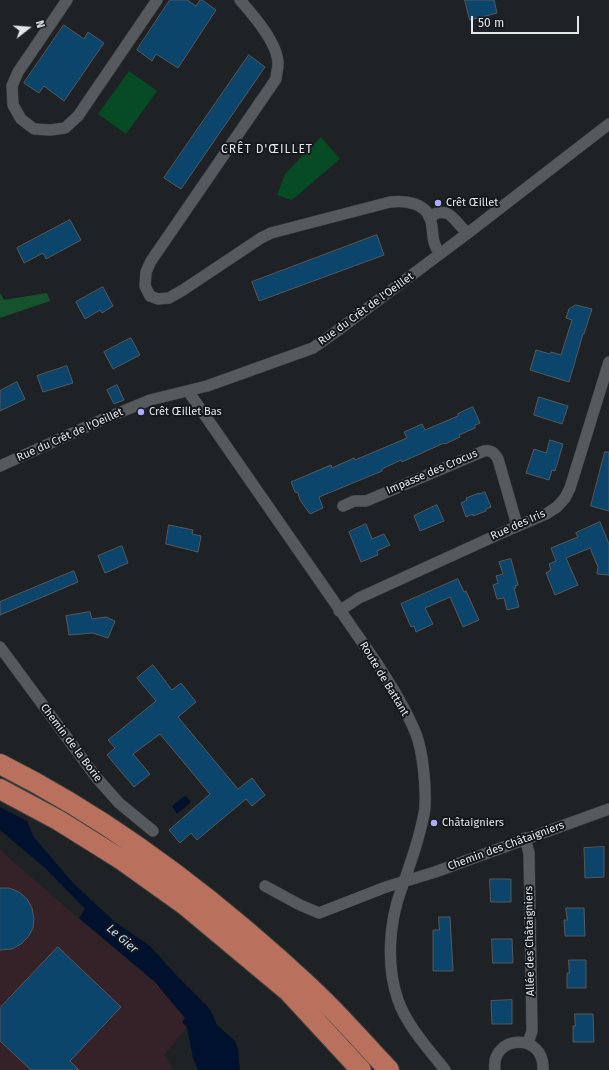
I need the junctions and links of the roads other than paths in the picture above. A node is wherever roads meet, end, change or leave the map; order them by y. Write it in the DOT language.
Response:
graph roads {
  1 [pos="68,0"];
  2 [pos="157,0"];
  3 [pos="240,0"];
  4 [pos="609,124"];
  5 [pos="429,217"];
  6 [pos="468,233"];
  7 [pos="440,254"];
  8 [pos="609,362"];
  9 [pos="188,391"];
  10 [pos="0,466"];
  11 [pos="343,506"];
  12 [pos="518,526"];
  13 [pos="339,610"];
  14 [pos="0,647"];
  15 [pos="0,764"];
  16 [pos="0,789"];
  17 [pos="609,809"];
  18 [pos="153,831"];
  19 [pos="525,838"];
  20 [pos="404,882"];
  21 [pos="265,886"];
  22 [pos="528,1043"];
  23 [pos="361,1070"];
  24 [pos="389,1070"];
  25 [pos="445,1070"];
  26 [pos="495,1070"];
  27 [pos="543,1070"];
  1 -- 2 [label="street"];
  3 -- 5 [label="street"];
  4 -- 6 [label="street, Rue du Crêt de l'Oeillet"];
  5 -- 6 [label="street"];
  5 -- 7 [label="street"];
  6 -- 7 [label="street, Rue du Crêt de l'Oeillet"];
  7 -- 9 [label="street, Rue du Crêt de l'Oeillet"];
  8 -- 12 [label="street, Rue des Iris"];
  9 -- 10 [label="street, Rue du Crêt de l'Oeillet"];
  9 -- 13 [label="street, Route de Battant"];
  11 -- 12 [label="street, Impasse des Crocus"];
  12 -- 13 [label="street, Rue des Iris"];
  13 -- 20 [label="street, Route de Battant"];
  14 -- 18 [label="street, Chemin de la Borie"];
  15 -- 24 [label="highway"];
  16 -- 23 [label="highway"];
  17 -- 19 [label="street, Chemin des Châtaigniers"];
  19 -- 20 [label="street, Chemin des Châtaigniers"];
  19 -- 22 [label="street, Allée des Châtaigniers"];
  20 -- 21 [label="street, Chemin des Châtaigniers"];
  20 -- 25 [label="street, Route de Battant"];
  22 -- 26 [label="street"];
  22 -- 27 [label="street"];
}
